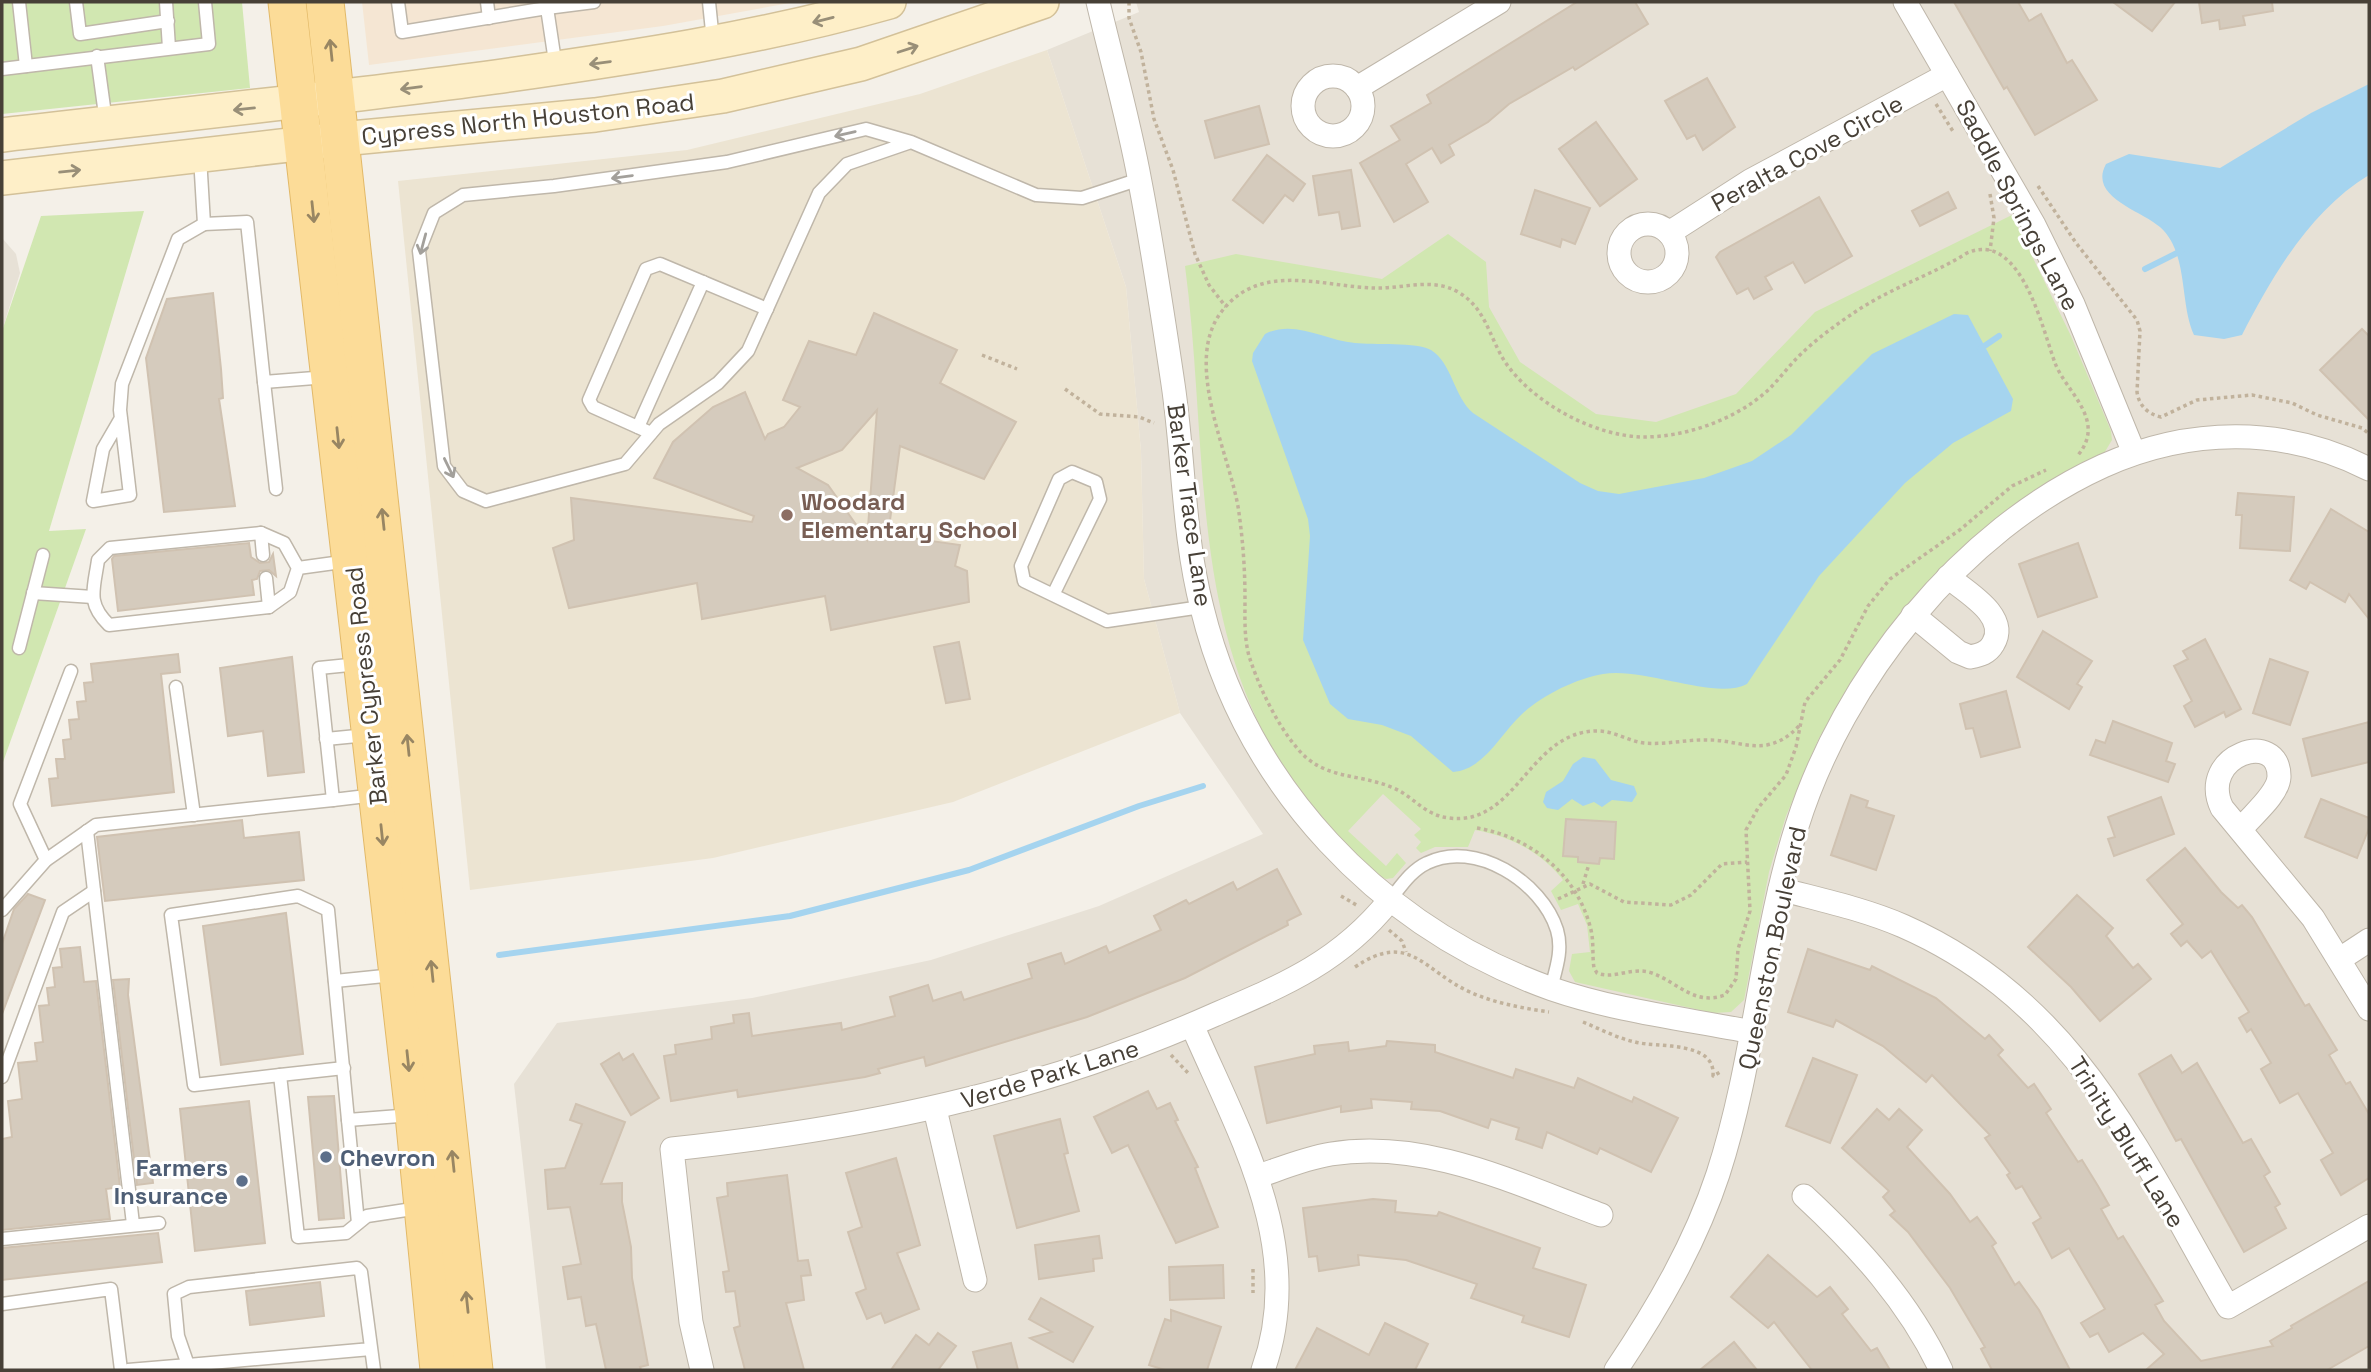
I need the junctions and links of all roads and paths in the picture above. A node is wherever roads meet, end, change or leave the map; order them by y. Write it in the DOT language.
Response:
graph roads {
  1 [pos="19,2"];
  2 [pos="75,2"];
  3 [pos="166,2"];
  4 [pos="205,2"];
  5 [pos="287,2"];
  6 [pos="326,2"];
  7 [pos="398,2"];
  8 [pos="487,2"];
  9 [pos="594,2"];
  10 [pos="709,2"];
  11 [pos="889,2"];
  12 [pos="1042,2"];
  13 [pos="1098,2"];
  14 [pos="1129,2"];
  15 [pos="1499,2"];
  16 [pos="1905,2"];
  17 [pos="546,5"];
  18 [pos="489,18"];
  19 [pos="168,20"];
  20 [pos="713,45"];
  21 [pos="169,48"];
  22 [pos="97,56"];
  23 [pos="26,66"];
  24 [pos="2,69"];
  25 [pos="556,69"];
  26 [pos="1947,75"];
  27 [pos="1357,88"];
  28 [pos="723,96"];
  29 [pos="336,98"];
  30 [pos="1932,99"];
  31 [pos="299,103"];
  32 [pos="106,123"];
  33 [pos="2,135"];
  34 [pos="1956,135"];
  35 [pos="341,139"];
  36 [pos="911,142"];
  37 [pos="305,144"];
  38 [pos="200,156"];
  39 [pos="2,178"];
  40 [pos="1140,179"];
  41 [pos="1988,190"];
  42 [pos="204,224"];
  43 [pos="1669,233"];
  44 [pos="1990,251"];
  45 [pos="703,282"];
  46 [pos="1226,307"];
  47 [pos="767,310"];
  48 [pos="982,355"];
  49 [pos="1017,369"];
  50 [pos="331,376"];
  51 [pos="264,382"];
  52 [pos="1065,389"];
  53 [pos="2161,417"];
  54 [pos="121,418"];
  55 [pos="1154,423"];
  56 [pos="638,427"];
  57 [pos="651,433"];
  58 [pos="2369,434"];
  59 [pos="2080,453"];
  60 [pos="2134,453"];
  61 [pos="2369,469"];
  62 [pos="276,489"];
  63 [pos="261,533"];
  64 [pos="43,555"];
  65 [pos="263,555"];
  66 [pos="369,558"];
  67 [pos="298,568"];
  68 [pos="1948,577"];
  69 [pos="266,578"];
  70 [pos="33,593"];
  71 [pos="1053,595"];
  72 [pos="93,597"];
  73 [pos="269,607"];
  74 [pos="1201,607"];
  75 [pos="1913,615"];
  76 [pos="19,648"];
  77 [pos="363,663"];
  78 [pos="71,671"];
  79 [pos="176,687"];
  80 [pos="371,735"];
  81 [pos="326,739"];
  82 [pos="378,795"];
  83 [pos="332,800"];
  84 [pos="194,815"];
  85 [pos="1477,828"];
  86 [pos="2241,829"];
  87 [pos="87,831"];
  88 [pos="46,860"];
  89 [pos="1747,862"];
  90 [pos="1589,864"];
  91 [pos="1582,885"];
  92 [pos="1780,889"];
  93 [pos="94,891"];
  94 [pos="1574,891"];
  95 [pos="1340,897"];
  96 [pos="1389,901"];
  97 [pos="1555,901"];
  98 [pos="1361,908"];
  99 [pos="2,910"];
  100 [pos="1387,928"];
  101 [pos="2369,940"];
  102 [pos="1406,952"];
  103 [pos="2340,959"];
  104 [pos="398,974"];
  105 [pos="335,981"];
  106 [pos="1551,988"];
  107 [pos="2369,1009"];
  108 [pos="1192,1025"];
  109 [pos="1752,1032"];
  110 [pos="1160,1059"];
  111 [pos="344,1068"];
  112 [pos="280,1076"];
  113 [pos="2,1077"];
  114 [pos="1192,1077"];
  115 [pos="935,1109"];
  116 [pos="431,1114"];
  117 [pos="348,1120"];
  118 [pos="1259,1176"];
  119 [pos="1804,1196"];
  120 [pos="423,1207"];
  121 [pos="1601,1215"];
  122 [pos="159,1223"];
  123 [pos="358,1223"];
  124 [pos="133,1224"];
  125 [pos="2369,1226"];
  126 [pos="2,1239"];
  127 [pos="1253,1260"];
  128 [pos="975,1280"];
  129 [pos="1253,1301"];
  130 [pos="2,1304"];
  131 [pos="371,1349"];
  132 [pos="188,1368"];
  133 [pos="121,1370"];
  134 [pos="128,1370"];
  135 [pos="374,1370"];
  136 [pos="439,1370"];
  137 [pos="474,1370"];
  138 [pos="702,1370"];
  139 [pos="1263,1370"];
  140 [pos="1616,1370"];
  141 [pos="1941,1370"];
  1 -- 23 [label="lane"];
  2 -- 19 [label="lane"];
  3 -- 19 [label="lane"];
  4 -- 21 [label="lane"];
  5 -- 31 [label="main road, Barker Cypress Road"];
  29 -- 6 [label="main road, Barker Cypress Road, one-way"];
  7 -- 18 [label="lane"];
  8 -- 18 [label="lane"];
  9 -- 17 [label="lane"];
  10 -- 20 [label="lane"];
  11 -- 20 [label="main road, Cypress North Houston Road, one-way"];
  28 -- 12 [label="main road, Cypress North Houston Road, one-way"];
  13 -- 40 [label="street, Barker Trace Lane"];
  14 -- 46 [label="path"];
  15 -- 27 [label="street"];
  16 -- 26 [label="street, Saddle Springs Lane"];
  17 -- 18 [label="lane"];
  17 -- 25 [label="lane"];
  19 -- 21 [label="lane"];
  20 -- 25 [label="main road, Cypress North Houston Road, one-way"];
  20 -- 28 [label="main road"];
  21 -- 22 [label="lane"];
  22 -- 23 [label="lane"];
  22 -- 32 [label="lane"];
  23 -- 24 [label="lane"];
  25 -- 29 [label="main road, Cypress North Houston Road, one-way"];
  26 -- 43 [label="street, Peralta Cove Circle"];
  26 -- 60 [label="street, Saddle Springs Lane"];
  28 -- 35 [label="main road, Cypress North Houston Road"];
  29 -- 31 [label="main road, Cypress North Houston Road"];
  29 -- 35 [label="main road, Barker Cypress Road"];
  30 -- 34 [label="path"];
  31 -- 32 [label="main road, Cypress North Houston Road, one-way"];
  31 -- 37 [label="main road, Barker Cypress Road"];
  32 -- 33 [label="main road, Cypress North Houston Road"];
  35 -- 37 [label="main road, Cypress North Houston Road"];
  66 -- 35 [label="main road, Barker Cypress Road, one-way"];
  36 -- 40 [label="lane"];
  36 -- 47 [label="lane"];
  36 -- 57 [label="lane, one-way"];
  37 -- 38 [label="main road, Cypress North Houston Road"];
  37 -- 50 [label="main road, Barker Cypress Road, one-way"];
  39 -- 38 [label="main road, Cypress North Houston Road, one-way"];
  38 -- 42 [label="lane"];
  40 -- 74 [label="street, Barker Trace Lane"];
  41 -- 44 [label="path"];
  42 -- 51 [label="lane"];
  42 -- 54 [label="lane"];
  44 -- 46 [label="path"];
  44 -- 59 [label="path"];
  45 -- 47 [label="lane"];
  45 -- 56 [label="lane"];
  45 -- 56 [label="lane"];
  46 -- 89 [label="path"];
  47 -- 57 [label="lane"];
  48 -- 49 [label="path"];
  50 -- 51 [label="lane"];
  50 -- 66 [label="main road, Barker Cypress Road, one-way"];
  51 -- 62 [label="lane"];
  52 -- 55 [label="path"];
  53 -- 58 [label="path"];
  54 -- 54 [label="lane"];
  56 -- 57 [label="lane"];
  60 -- 61 [label="street, Queenston Boulevard"];
  60 -- 68 [label="street, Queenston Boulevard"];
  63 -- 65 [label="lane"];
  63 -- 67 [label="lane"];
  63 -- 72 [label="lane"];
  64 -- 70 [label="lane"];
  66 -- 67 [label="lane"];
  66 -- 77 [label="main road, Barker Cypress Road"];
  116 -- 66 [label="main road, Barker Cypress Road, one-way"];
  67 -- 73 [label="lane"];
  68 -- 75 [label="street, Queenston Boulevard"];
  68 -- 75 [label="street"];
  69 -- 73 [label="lane"];
  70 -- 72 [label="lane"];
  70 -- 76 [label="lane"];
  71 -- 71 [label="lane"];
  71 -- 74 [label="lane"];
  72 -- 73 [label="lane"];
  74 -- 96 [label="street, Barker Trace Lane"];
  75 -- 92 [label="street, Queenston Boulevard"];
  77 -- 80 [label="main road, Barker Cypress Road"];
  77 -- 81 [label="lane"];
  78 -- 88 [label="lane"];
  79 -- 84 [label="lane"];
  80 -- 81 [label="lane"];
  80 -- 82 [label="main road, Barker Cypress Road"];
  81 -- 83 [label="lane"];
  82 -- 83 [label="lane"];
  82 -- 104 [label="main road, Barker Cypress Road, one-way"];
  83 -- 84 [label="lane"];
  84 -- 87 [label="lane"];
  85 -- 94 [label="path"];
  86 -- 103 [label="street"];
  87 -- 88 [label="lane"];
  87 -- 93 [label="lane"];
  88 -- 99 [label="lane"];
  89 -- 91 [label="path"];
  89 -- 94 [label="path"];
  90 -- 91 [label="path"];
  91 -- 94 [label="path"];
  92 -- 109 [label="street, Queenston Boulevard"];
  92 -- 125 [label="street, Trinity Bluff Lane"];
  93 -- 113 [label="lane"];
  93 -- 124 [label="lane"];
  94 -- 97 [label="path"];
  95 -- 98 [label="path"];
  96 -- 106 [label="street, Barker Trace Lane"];
  96 -- 106 [label="lane"];
  96 -- 108 [label="street, Verde Park Lane"];
  100 -- 102 [label="path"];
  101 -- 103 [label="street"];
  103 -- 107 [label="street"];
  104 -- 105 [label="lane"];
  104 -- 116 [label="main road, Barker Cypress Road, one-way"];
  105 -- 111 [label="lane"];
  105 -- 112 [label="lane"];
  106 -- 109 [label="street, Barker Trace Lane"];
  108 -- 115 [label="street, Verde Park Lane"];
  108 -- 118 [label="street"];
  109 -- 140 [label="street, Queenston Boulevard"];
  110 -- 114 [label="path"];
  111 -- 112 [label="lane"];
  111 -- 117 [label="lane"];
  112 -- 123 [label="lane"];
  115 -- 128 [label="street"];
  115 -- 138 [label="street, Verde Park Lane"];
  116 -- 117 [label="lane"];
  116 -- 120 [label="main road, Barker Cypress Road"];
  137 -- 116 [label="main road, Barker Cypress Road, one-way"];
  117 -- 123 [label="lane"];
  118 -- 121 [label="street"];
  118 -- 139 [label="street"];
  119 -- 141 [label="street"];
  120 -- 123 [label="lane"];
  120 -- 136 [label="main road, Barker Cypress Road"];
  122 -- 124 [label="lane"];
  124 -- 126 [label="lane"];
  127 -- 129 [label="path"];
  130 -- 133 [label="lane"];
  131 -- 132 [label="lane"];
  131 -- 132 [label="lane"];
  131 -- 135 [label="lane"];
  132 -- 134 [label="lane"];
}
